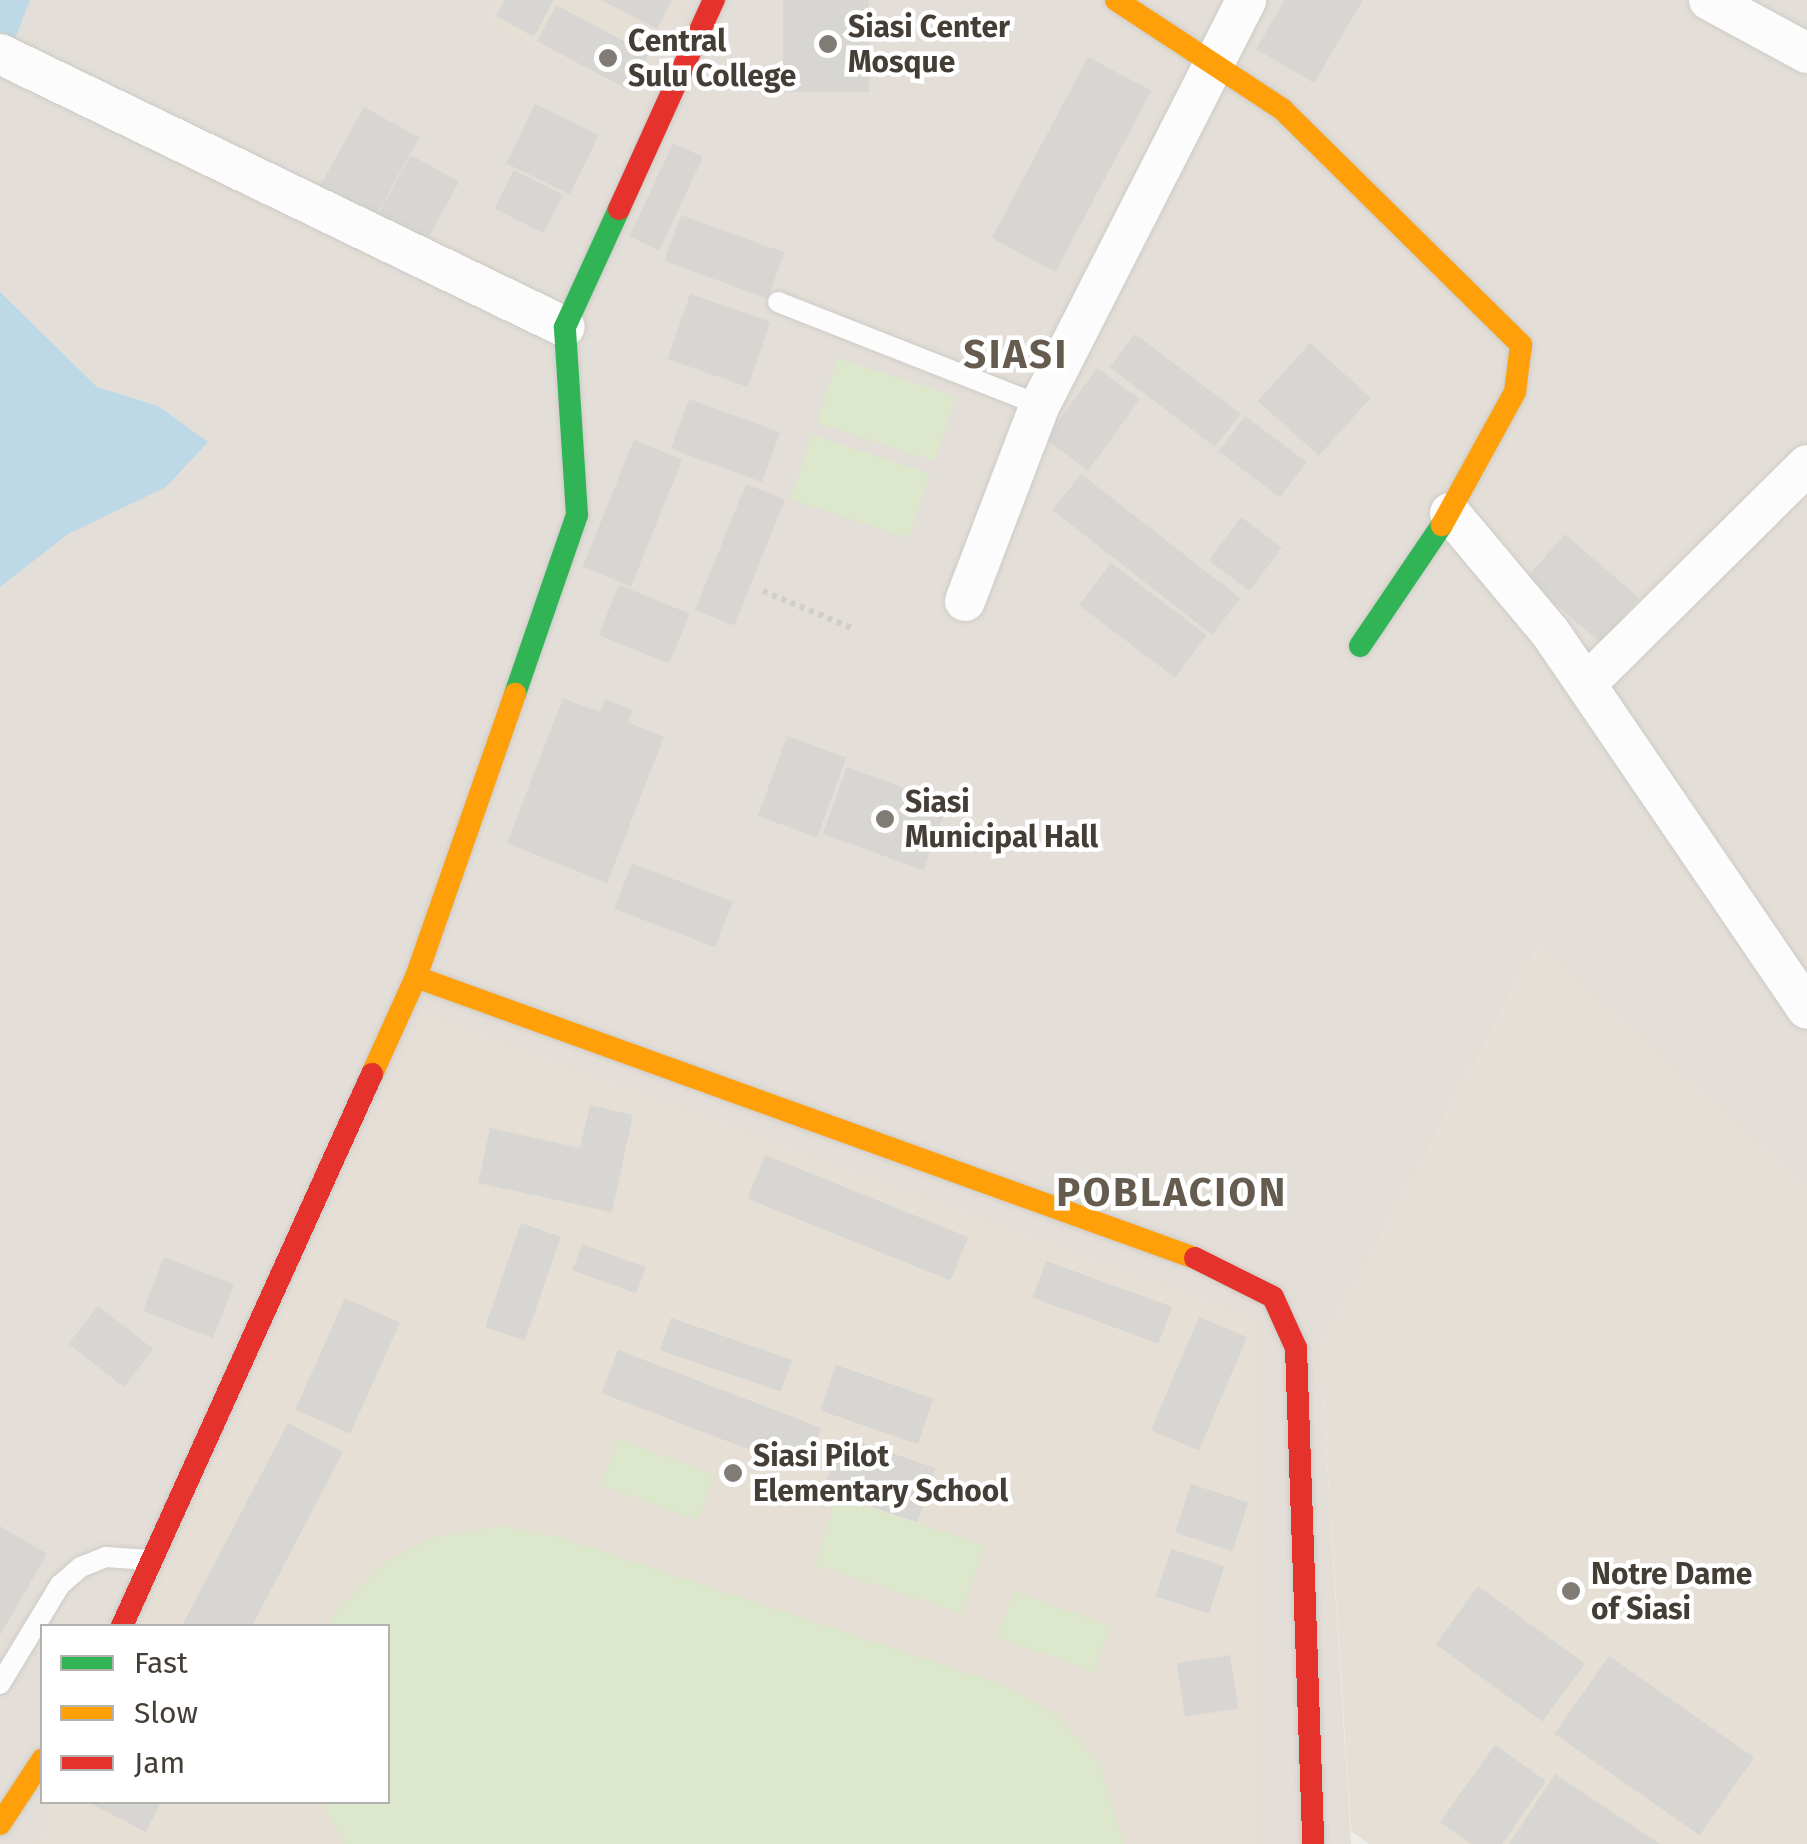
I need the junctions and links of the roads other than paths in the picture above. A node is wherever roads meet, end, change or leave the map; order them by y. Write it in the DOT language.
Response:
graph roads {
  1 [pos="714,0"];
  2 [pos="1116,0"];
  3 [pos="1246,0"];
  4 [pos="1709,0"];
  5 [pos="1807,53"];
  6 [pos="0,54"];
  7 [pos="1215,60"];
  8 [pos="778,302"];
  9 [pos="565,327"];
  10 [pos="1040,405"];
  11 [pos="1807,465"];
  12 [pos="1450,514"];
  13 [pos="965,601"];
  14 [pos="1360,646"];
  15 [pos="1586,684"];
  16 [pos="416,978"];
  17 [pos="1807,1009"];
  18 [pos="156,1560"];
  19 [pos="123,1624"];
  20 [pos="0,1684"];
  21 [pos="40,1764"];
  22 [pos="0,1767"];
  23 [pos="28,1785"];
  24 [pos="0,1824"];
  25 [pos="1312,1844"];
  1 -- 9 [label="street"];
  2 -- 7 [label="street"];
  3 -- 7 [label="street"];
  4 -- 5 [label="street"];
  6 -- 9 [label="street"];
  7 -- 10 [label="street"];
  7 -- 12 [label="street"];
  8 -- 10 [label="lane"];
  9 -- 16 [label="street"];
  10 -- 13 [label="street"];
  11 -- 15 [label="street"];
  12 -- 14 [label="street"];
  12 -- 15 [label="street"];
  15 -- 17 [label="street"];
  16 -- 18 [label="street"];
  16 -- 25 [label="street"];
  18 -- 19 [label="street"];
  18 -- 20 [label="lane"];
  21 -- 23 [label="street"];
  22 -- 23 [label="lane"];
  23 -- 24 [label="street"];
}
